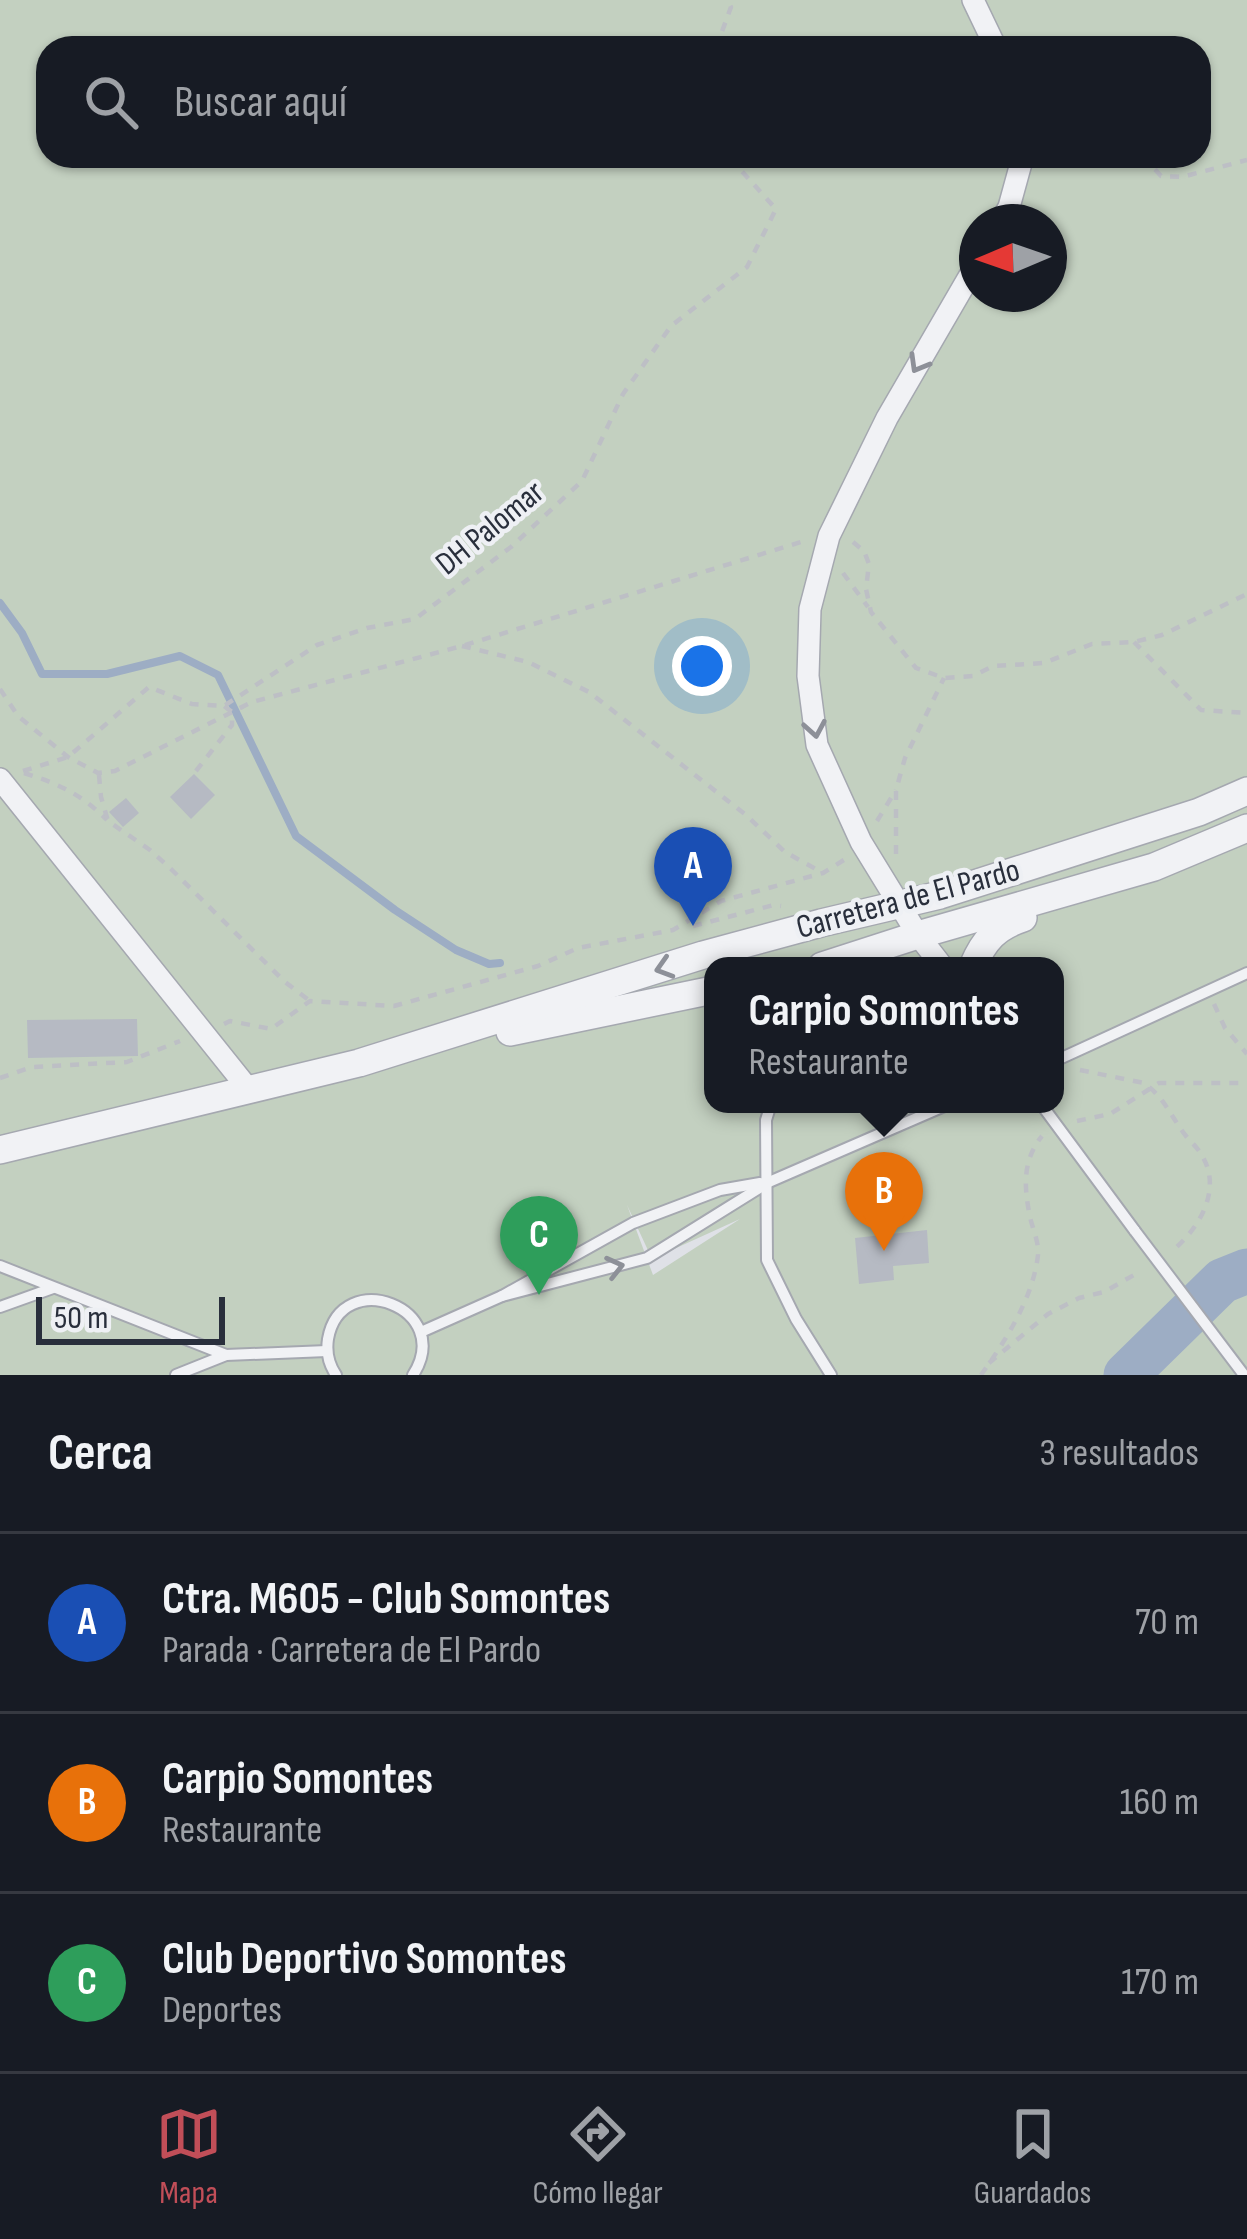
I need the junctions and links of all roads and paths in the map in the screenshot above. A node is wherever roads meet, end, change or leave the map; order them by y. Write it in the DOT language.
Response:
graph roads {
  1 [pos="727,0"];
  2 [pos="973,0"];
  3 [pos="720,36"];
  4 [pos="990,36"];
  5 [pos="1247,160"];
  6 [pos="739,168"];
  7 [pos="1021,168"];
  8 [pos="1154,168"];
  9 [pos="1010,204"];
  10 [pos="959,294"];
  11 [pos="829,536"];
  12 [pos="1247,594"];
  13 [pos="1133,642"];
  14 [pos="462,646"];
  15 [pos="944,678"];
  16 [pos="0,689"];
  17 [pos="224,706"];
  18 [pos="232,712"];
  19 [pos="1247,713"];
  20 [pos="68,757"];
  21 [pos="196,771"];
  22 [pos="98,773"];
  23 [pos="0,779"];
  24 [pos="896,790"];
  25 [pos="1247,791"];
  26 [pos="1199,812"];
  27 [pos="108,821"];
  28 [pos="1247,828"];
  29 [pos="861,842"];
  30 [pos="1154,867"];
  31 [pos="823,873"];
  32 [pos="882,874"];
  33 [pos="898,905"];
  34 [pos="918,935"];
  35 [pos="850,957"];
  36 [pos="935,957"];
  37 [pos="977,957"];
  38 [pos="1247,973"];
  39 [pos="1210,991"];
  40 [pos="704,992"];
  41 [pos="310,1001"];
  42 [pos="209,1030"];
  43 [pos="189,1037"];
  44 [pos="1247,1054"];
  45 [pos="1064,1057"];
  46 [pos="359,1063"];
  47 [pos="1077,1070"];
  48 [pos="0,1078"];
  49 [pos="1247,1083"];
  50 [pos="1150,1087"];
  51 [pos="250,1091"];
  52 [pos="768,1113"];
  53 [pos="928,1113"];
  54 [pos="1048,1113"];
  55 [pos="1056,1122"];
  56 [pos="0,1150"];
  57 [pos="769,1182"];
  58 [pos="0,1266"];
  59 [pos="55,1288"];
  60 [pos="502,1296"];
  61 [pos="0,1307"];
  62 [pos="421,1332"];
  63 [pos="326,1351"];
  64 [pos="226,1355"];
  65 [pos="825,1373"];
  66 [pos="176,1375"];
  67 [pos="336,1375"];
  68 [pos="413,1375"];
  69 [pos="981,1375"];
  70 [pos="1244,1375"];
  1 -- 3 [label="path"];
  2 -- 4 [label="street"];
  5 -- 8 [label="path"];
  6 -- 17 [label="path, DH Palomar"];
  7 -- 9 [label="street"];
  10 -- 11 [label="street, one-way"];
  11 -- 14 [label="path"];
  11 -- 15 [label="path"];
  11 -- 29 [label="street, one-way"];
  12 -- 13 [label="path"];
  13 -- 15 [label="path"];
  13 -- 19 [label="path"];
  14 -- 18 [label="path"];
  14 -- 31 [label="path"];
  15 -- 24 [label="path"];
  16 -- 20 [label="path"];
  17 -- 18 [label="path"];
  17 -- 20 [label="path"];
  18 -- 21 [label="path"];
  18 -- 22 [label="path"];
  20 -- 22 [label="path"];
  20 -- 27 [label="path"];
  22 -- 27 [label="path"];
  23 -- 51 [label="street"];
  24 -- 29 [label="path"];
  24 -- 32 [label="path"];
  25 -- 26 [label="street, Carretera de El Pardo"];
  26 -- 33 [label="street, Carretera de El Pardo"];
  26 -- 34 [label="street"];
  27 -- 41 [label="path"];
  28 -- 30 [label="street, Carretera de El Pardo"];
  29 -- 31 [label="path"];
  29 -- 32 [label="street"];
  30 -- 34 [label="street, Carretera de El Pardo"];
  30 -- 37 [label="street"];
  31 -- 41 [label="path"];
  32 -- 33 [label="street"];
  33 -- 34 [label="street"];
  33 -- 46 [label="street, Carretera de El Pardo, one-way"];
  34 -- 35 [label="street, Carretera de El Pardo"];
  34 -- 36 [label="street"];
  38 -- 39 [label="lane"];
  39 -- 44 [label="path"];
  39 -- 45 [label="lane"];
  40 -- 46 [label="street, Carretera de El Pardo"];
  41 -- 42 [label="path"];
  43 -- 48 [label="path"];
  46 -- 51 [label="street, Carretera de El Pardo"];
  47 -- 50 [label="path"];
  49 -- 50 [label="path"];
  50 -- 55 [label="path"];
  51 -- 56 [label="street, Carretera de El Pardo"];
  52 -- 57 [label="lane"];
  53 -- 57 [label="lane"];
  54 -- 55 [label="lane"];
  55 -- 69 [label="path"];
  55 -- 70 [label="lane, bridge"];
  57 -- 60 [label="lane"];
  60 -- 57 [label="lane, one-way"];
  57 -- 65 [label="lane"];
  58 -- 59 [label="lane"];
  59 -- 61 [label="lane"];
  59 -- 64 [label="lane"];
  60 -- 62 [label="lane"];
  62 -- 63 [label="lane"];
  62 -- 68 [label="lane"];
  63 -- 64 [label="lane"];
  63 -- 67 [label="lane"];
  64 -- 66 [label="lane"];
}
